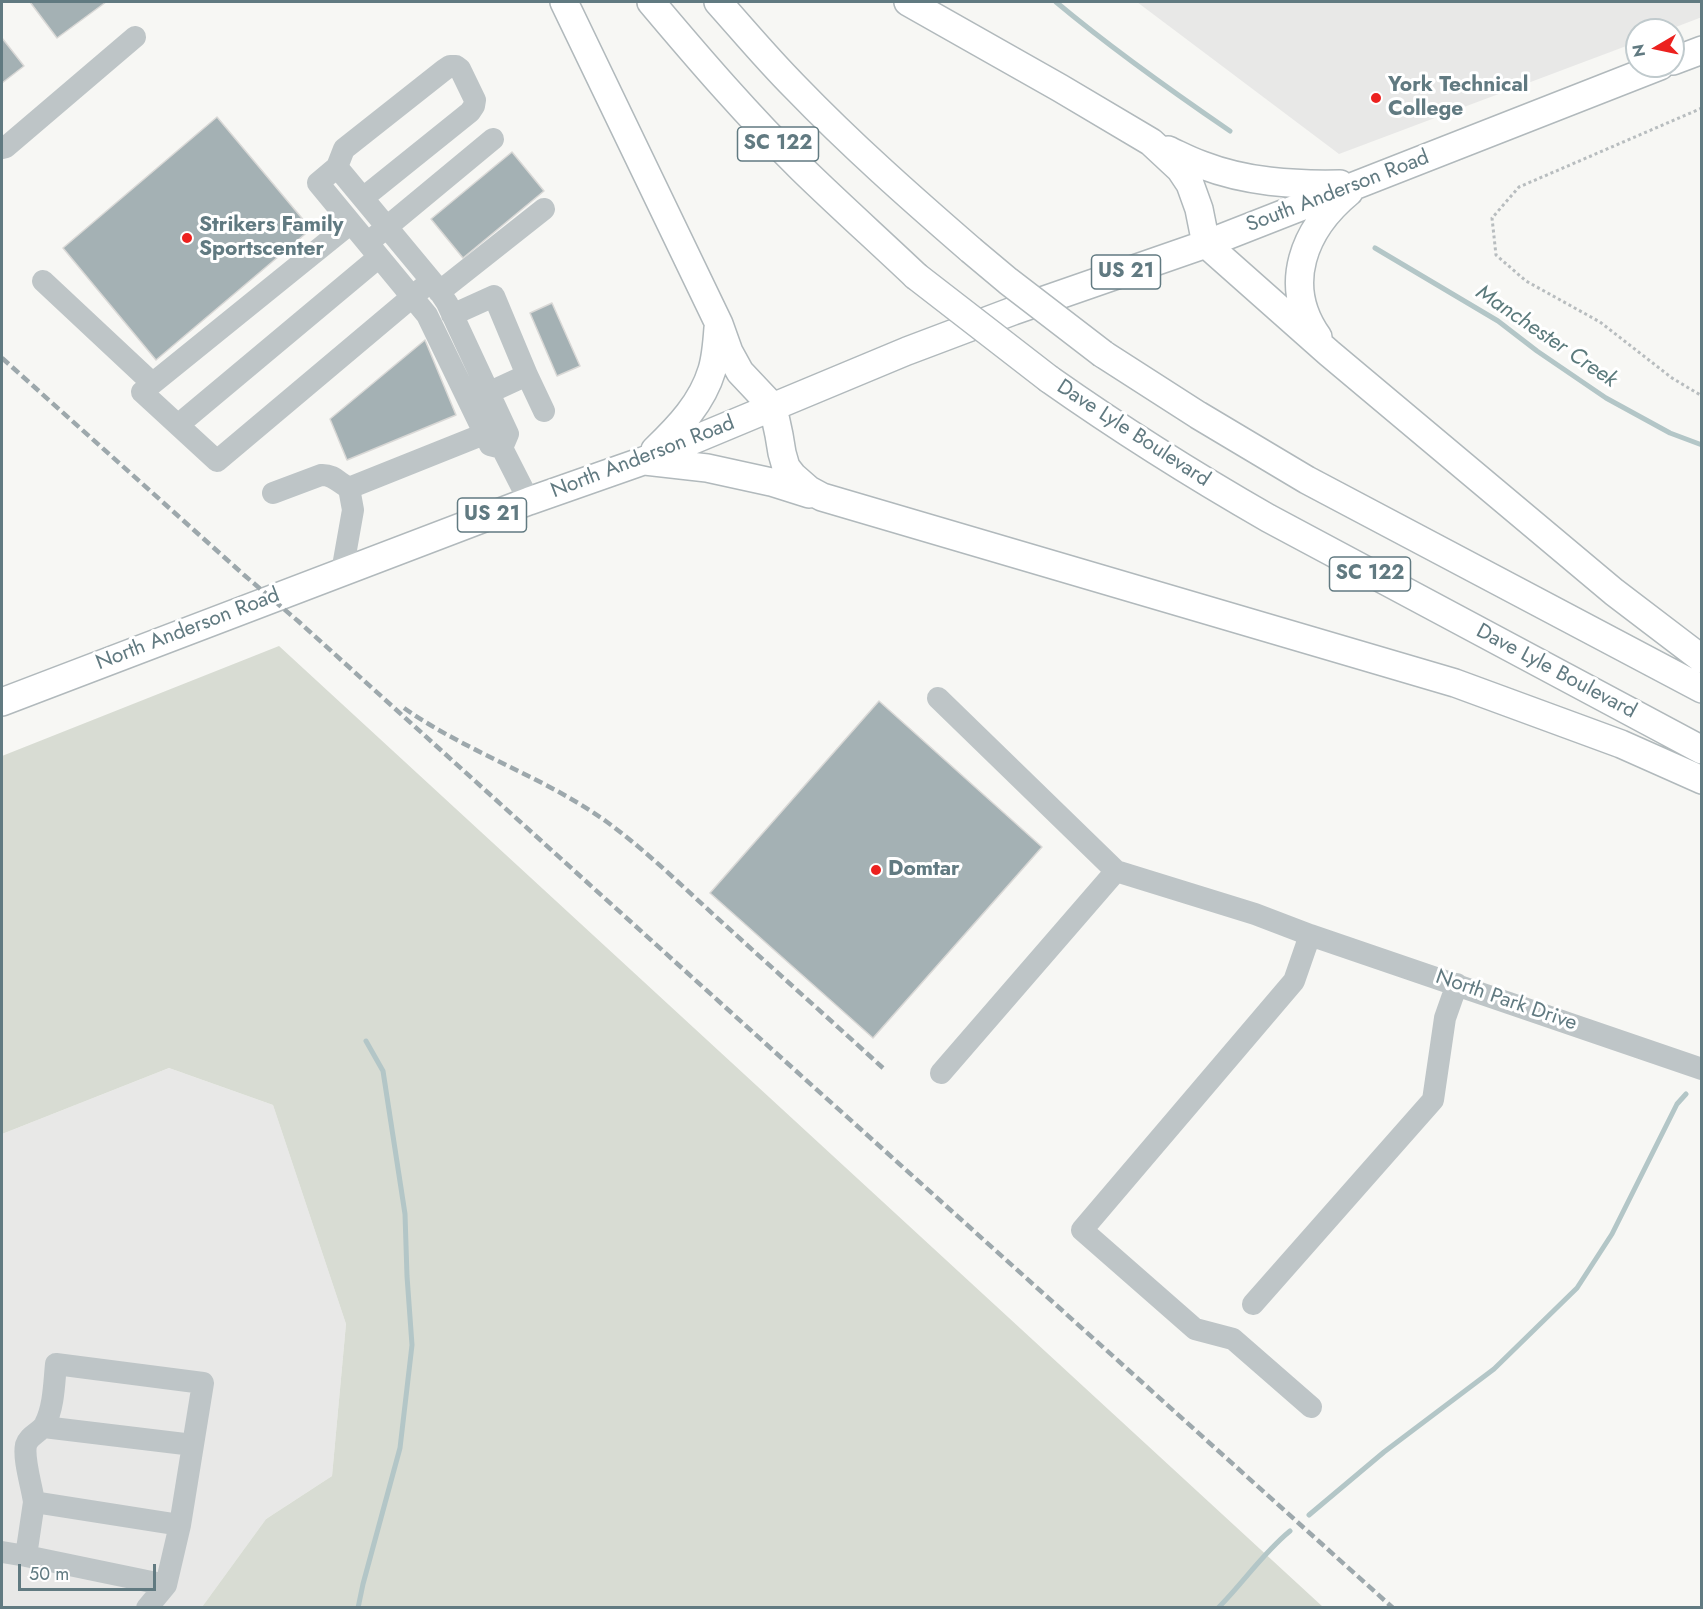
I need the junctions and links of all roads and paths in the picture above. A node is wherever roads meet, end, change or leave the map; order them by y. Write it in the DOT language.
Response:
graph roads {
  1 [pos="564,2"];
  2 [pos="651,2"];
  3 [pos="718,2"];
  4 [pos="908,2"];
  5 [pos="135,37"];
  6 [pos="1701,50"];
  7 [pos="1685,56"];
  8 [pos="1629,78"];
  9 [pos="1701,108"];
  10 [pos="493,139"];
  11 [pos="1150,142"];
  12 [pos="2,148"];
  13 [pos="338,167"];
  14 [pos="1359,183"];
  15 [pos="363,198"];
  16 [pos="544,209"];
  17 [pos="351,223"];
  18 [pos="387,227"];
  19 [pos="1206,244"];
  20 [pos="373,250"];
  21 [pos="43,281"];
  22 [pos="435,286"];
  23 [pos="412,296"];
  24 [pos="1013,311"];
  25 [pos="452,315"];
  26 [pos="719,324"];
  27 [pos="1329,353"];
  28 [pos="527,375"];
  29 [pos="147,387"];
  30 [pos="1701,396"];
  31 [pos="478,397"];
  32 [pos="773,407"];
  33 [pos="544,411"];
  34 [pos="178,425"];
  35 [pos="484,434"];
  36 [pos="502,448"];
  37 [pos="643,460"];
  38 [pos="349,488"];
  39 [pos="273,493"];
  40 [pos="822,497"];
  41 [pos="529,501"];
  42 [pos="342,572"];
  43 [pos="1701,659"];
  44 [pos="1701,689"];
  45 [pos="938,698"];
  46 [pos="2,702"];
  47 [pos="1701,750"];
  48 [pos="1701,780"];
  49 [pos="1116,871"];
  50 [pos="1311,935"];
  51 [pos="1457,984"];
  52 [pos="1701,1069"];
  53 [pos="940,1073"];
  54 [pos="1253,1304"];
  55 [pos="1311,1407"];
  56 [pos="44,1427"];
  57 [pos="193,1445"];
  58 [pos="34,1502"];
  59 [pos="180,1525"];
  60 [pos="2,1552"];
  61 [pos="26,1556"];
  62 [pos="166,1585"];
  63 [pos="147,1608"];
  1 -- 26 [label="main road"];
  2 -- 47 [label="main road, Dave Lyle Boulevard / SC 122, bridge"];
  3 -- 44 [label="main road, SC 122, bridge"];
  4 -- 11 [label="main road"];
  5 -- 12 [label="street"];
  6 -- 7 [label="main road"];
  8 -- 14 [label="main road, South Anderson Road / US 21"];
  9 -- 30 [label="path"];
  10 -- 18 [label="street"];
  11 -- 14 [label="main road"];
  11 -- 19 [label="main road"];
  13 -- 15 [label="street"];
  13 -- 15 [label="street"];
  13 -- 17 [label="street"];
  14 -- 19 [label="main road, South Anderson Road / US 21"];
  14 -- 27 [label="main road"];
  15 -- 18 [label="street"];
  16 -- 22 [label="street"];
  17 -- 20 [label="street"];
  17 -- 29 [label="street"];
  18 -- 20 [label="street"];
  18 -- 22 [label="street"];
  19 -- 24 [label="main road, South Anderson Road / US 21"];
  19 -- 27 [label="main road"];
  20 -- 23 [label="street"];
  20 -- 34 [label="street"];
  21 -- 29 [label="street"];
  22 -- 23 [label="street"];
  22 -- 25 [label="street"];
  23 -- 31 [label="street"];
  23 -- 34 [label="street"];
  24 -- 32 [label="main road, North Anderson Road / US 21"];
  25 -- 28 [label="street"];
  25 -- 31 [label="street"];
  26 -- 32 [label="main road"];
  26 -- 37 [label="main road"];
  27 -- 43 [label="main road"];
  28 -- 31 [label="street"];
  28 -- 33 [label="street"];
  29 -- 34 [label="street"];
  31 -- 35 [label="street"];
  31 -- 36 [label="street"];
  32 -- 37 [label="main road, North Anderson Road / US 21"];
  32 -- 40 [label="main road"];
  35 -- 36 [label="street"];
  35 -- 38 [label="street"];
  36 -- 41 [label="street"];
  37 -- 40 [label="main road"];
  37 -- 41 [label="main road, North Anderson Road / US 21"];
  38 -- 39 [label="street"];
  38 -- 42 [label="street"];
  40 -- 48 [label="main road"];
  41 -- 42 [label="main road, North Anderson Road / US 21"];
  42 -- 46 [label="main road, North Anderson Road / US 21"];
  45 -- 49 [label="street"];
  49 -- 50 [label="street, North Park Drive"];
  49 -- 53 [label="street"];
  50 -- 51 [label="street, North Park Drive"];
  50 -- 55 [label="street"];
  51 -- 52 [label="street, North Park Drive"];
  51 -- 54 [label="street"];
  56 -- 57 [label="street"];
  56 -- 57 [label="street"];
  56 -- 58 [label="street"];
  57 -- 59 [label="street"];
  58 -- 59 [label="street"];
  58 -- 61 [label="street"];
  59 -- 62 [label="street"];
  60 -- 61 [label="street"];
  61 -- 62 [label="street"];
  62 -- 63 [label="street"];
}
